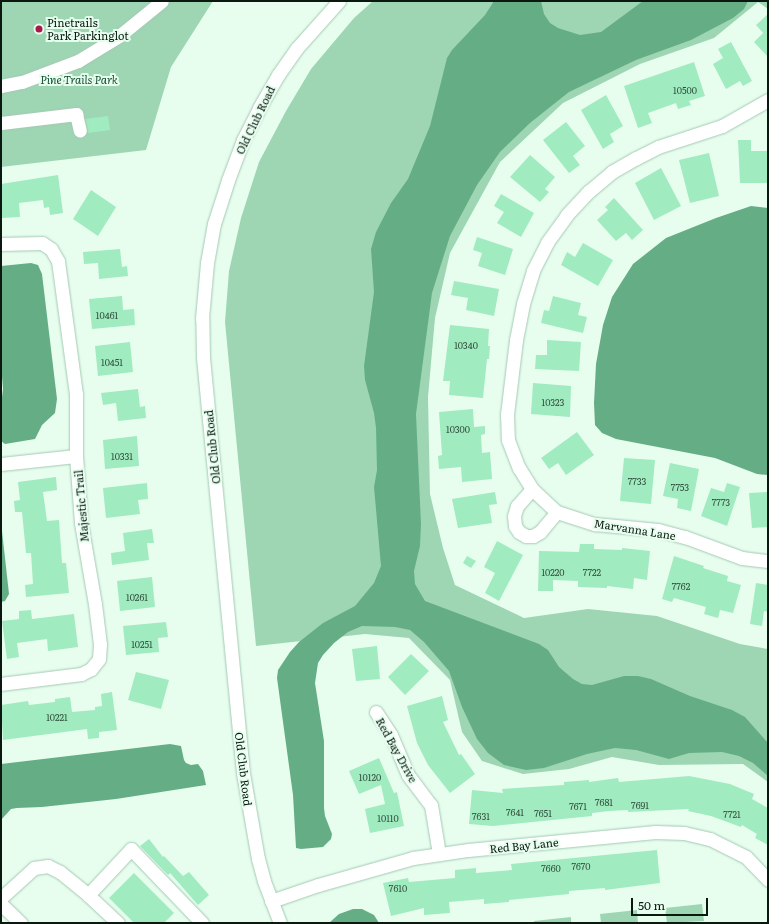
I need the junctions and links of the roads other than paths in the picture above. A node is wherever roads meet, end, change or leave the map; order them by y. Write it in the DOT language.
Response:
graph roads {
  1 [pos="162,1"];
  2 [pos="339,1"];
  3 [pos="1,86"];
  4 [pos="768,100"];
  5 [pos="1,123"];
  6 [pos="80,131"];
  7 [pos="1,244"];
  8 [pos="76,456"];
  9 [pos="1,464"];
  10 [pos="532,489"];
  11 [pos="557,512"];
  12 [pos="768,561"];
  13 [pos="1,684"];
  14 [pos="376,712"];
  15 [pos="439,854"];
  16 [pos="768,880"];
  17 [pos="88,895"];
  18 [pos="1,898"];
  19 [pos="271,901"];
  20 [pos="1,904"];
  21 [pos="195,921"];
  22 [pos="21,923"];
  23 [pos="118,923"];
  24 [pos="280,923"];
  1 -- 3 [label="street"];
  2 -- 19 [label="street, Old Club Road"];
  4 -- 10 [label="street, Marvanna Lane"];
  5 -- 6 [label="street"];
  7 -- 8 [label="street, Majestic Trail"];
  8 -- 9 [label="street"];
  8 -- 13 [label="street, Majestic Trail"];
  10 -- 11 [label="street, Marvanna Lane"];
  10 -- 11 [label="street"];
  11 -- 12 [label="street, Marvanna Lane"];
  14 -- 15 [label="street, Red Bay Drive"];
  15 -- 16 [label="street, Red Bay Lane"];
  15 -- 19 [label="street, Red Bay Lane"];
  17 -- 18 [label="street"];
  17 -- 21 [label="street"];
  17 -- 23 [label="street"];
  19 -- 24 [label="street, Old Club Road"];
  20 -- 22 [label="street"];
}
